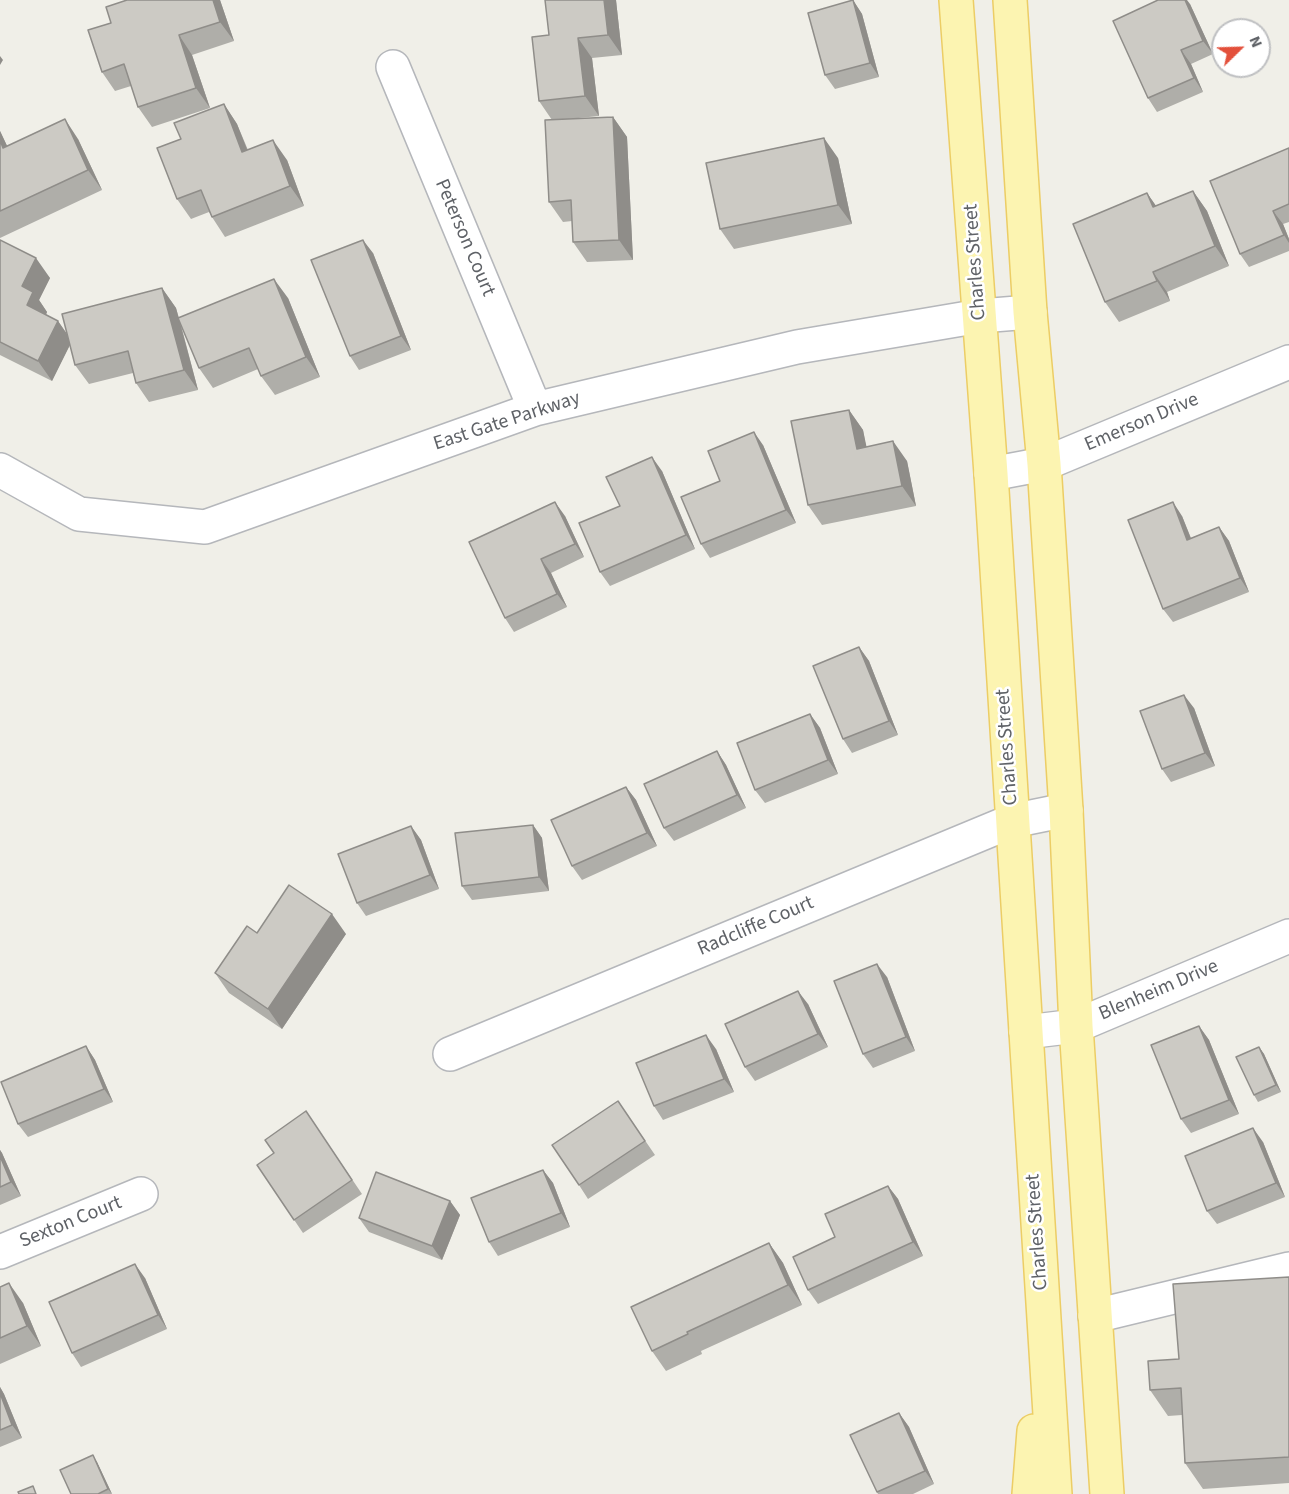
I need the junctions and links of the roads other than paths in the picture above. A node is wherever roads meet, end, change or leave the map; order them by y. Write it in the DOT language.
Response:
graph roads {
  1 [pos="956,0"];
  2 [pos="1011,0"];
  3 [pos="393,67"];
  4 [pos="1030,312"];
  5 [pos="980,315"];
  6 [pos="1289,362"];
  7 [pos="535,408"];
  8 [pos="1044,464"];
  9 [pos="0,470"];
  10 [pos="991,474"];
  11 [pos="1066,810"];
  12 [pos="1012,821"];
  13 [pos="1289,936"];
  14 [pos="1076,1026"];
  15 [pos="1026,1032"];
  16 [pos="450,1054"];
  17 [pos="141,1194"];
  18 [pos="0,1252"];
  19 [pos="1289,1269"];
  20 [pos="1095,1316"];
  21 [pos="1044,1322"];
  22 [pos="1029,1494"];
  23 [pos="1055,1494"];
  24 [pos="1107,1494"];
  1 -- 5 [label="main road, Charles Street"];
  2 -- 4 [label="main road"];
  3 -- 7 [label="street, Peterson Court"];
  4 -- 5 [label="street, East Gate Parkway"];
  4 -- 8 [label="main road"];
  5 -- 7 [label="street, East Gate Parkway"];
  5 -- 10 [label="main road, Charles Street"];
  6 -- 8 [label="street, Emerson Drive"];
  7 -- 9 [label="street, East Gate Parkway"];
  8 -- 10 [label="street, Emerson Drive"];
  8 -- 11 [label="main road"];
  10 -- 12 [label="main road, Charles Street"];
  11 -- 12 [label="street, Radcliffe Court"];
  11 -- 14 [label="main road"];
  12 -- 15 [label="main road, Charles Street"];
  12 -- 16 [label="street, Radcliffe Court"];
  13 -- 14 [label="street, Blenheim Drive"];
  14 -- 15 [label="street, Blenheim Drive"];
  14 -- 20 [label="main road"];
  15 -- 21 [label="main road, Charles Street"];
  17 -- 18 [label="street, Sexton Court"];
  19 -- 20 [label="street"];
  20 -- 24 [label="main road"];
  21 -- 22 [label="main road"];
  21 -- 23 [label="main road, Charles Street"];
}
